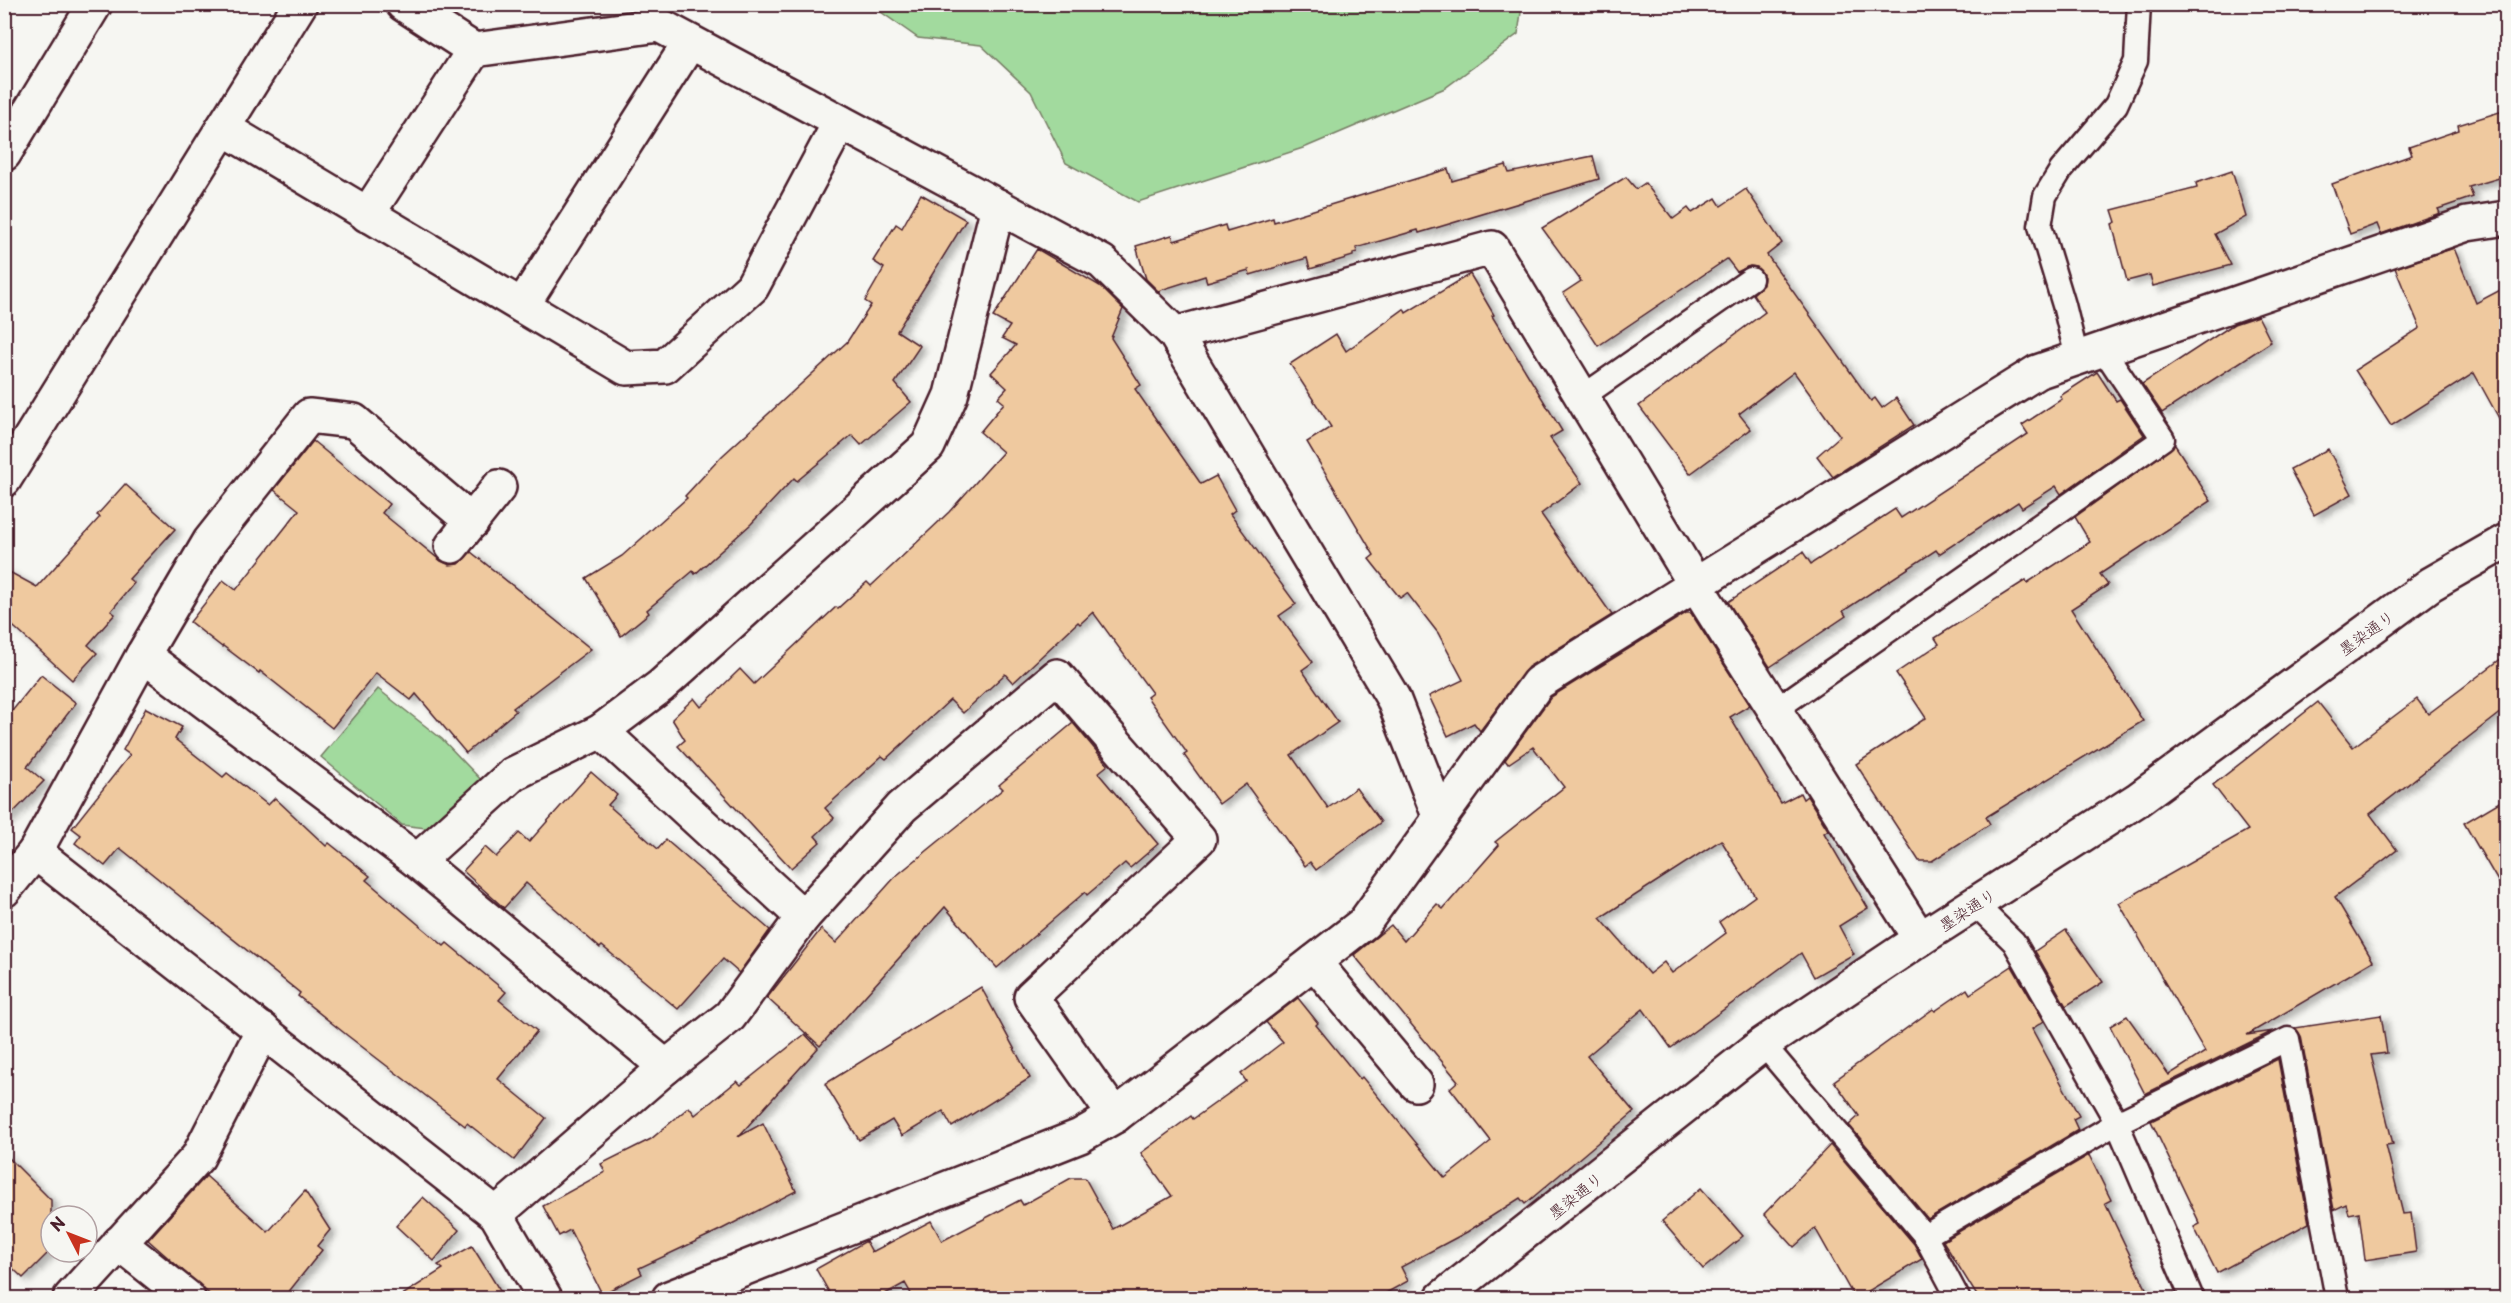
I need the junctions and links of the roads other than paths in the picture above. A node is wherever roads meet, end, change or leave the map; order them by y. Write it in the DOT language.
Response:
graph roads {
  1 [pos="95,4"];
  2 [pos="300,4"];
  3 [pos="403,4"];
  4 [pos="2139,4"];
  5 [pos="690,42"];
  6 [pos="474,50"];
  7 [pos="840,122"];
  8 [pos="223,128"];
  9 [pos="4,154"];
  10 [pos="998,206"];
  11 [pos="368,215"];
  12 [pos="2506,218"];
  13 [pos="1751,279"];
  14 [pos="522,306"];
  15 [pos="1175,333"];
  16 [pos="2090,353"];
  17 [pos="1582,397"];
  18 [pos="4,480"];
  19 [pos="500,487"];
  20 [pos="2506,541"];
  21 [pos="1695,584"];
  22 [pos="143,655"];
  23 [pos="1775,710"];
  24 [pos="601,731"];
  25 [pos="1440,818"];
  26 [pos="35,852"];
  27 [pos="417,861"];
  28 [pos="4,890"];
  29 [pos="1975,904"];
  30 [pos="803,916"];
  31 [pos="1920,939"];
  32 [pos="1314,962"];
  33 [pos="262,1030"];
  34 [pos="1763,1044"];
  35 [pos="666,1067"];
  36 [pos="1416,1084"];
  37 [pos="1114,1116"];
  38 [pos="2117,1123"];
  39 [pos="496,1214"];
  40 [pos="1925,1236"];
  41 [pos="119,1243"];
  42 [pos="1458,1295"];
  43 [pos="70,1299"];
  44 [pos="188,1299"];
  45 [pos="545,1299"];
  46 [pos="669,1299"];
  47 [pos="1958,1299"];
  48 [pos="2192,1299"];
  49 [pos="2337,1299"];
  1 -- 9 [label="street"];
  2 -- 8 [label="street"];
  3 -- 6 [label="street"];
  4 -- 16 [label="lane"];
  5 -- 6 [label="street"];
  5 -- 7 [label="street"];
  5 -- 14 [label="street"];
  6 -- 11 [label="street"];
  7 -- 10 [label="street"];
  7 -- 14 [label="street"];
  8 -- 11 [label="street"];
  8 -- 18 [label="street"];
  10 -- 15 [label="street"];
  10 -- 24 [label="street"];
  11 -- 14 [label="street"];
  12 -- 16 [label="street"];
  13 -- 17 [label="lane"];
  15 -- 17 [label="street"];
  15 -- 25 [label="street"];
  16 -- 21 [label="street"];
  16 -- 23 [label="lane"];
  17 -- 21 [label="street"];
  19 -- 22 [label="street"];
  20 -- 29 [label="street, 墨染通り"];
  21 -- 23 [label="street"];
  21 -- 25 [label="street"];
  22 -- 26 [label="street"];
  22 -- 27 [label="street"];
  23 -- 31 [label="street"];
  24 -- 27 [label="street"];
  24 -- 30 [label="street"];
  25 -- 32 [label="street"];
  26 -- 28 [label="street"];
  26 -- 33 [label="street"];
  27 -- 35 [label="street"];
  29 -- 31 [label="street, 墨染通り"];
  29 -- 38 [label="lane"];
  30 -- 35 [label="street"];
  30 -- 37 [label="street"];
  31 -- 34 [label="street, 墨染通り"];
  32 -- 36 [label="street"];
  32 -- 37 [label="street"];
  33 -- 39 [label="street"];
  33 -- 41 [label="street"];
  34 -- 40 [label="lane"];
  34 -- 42 [label="street, 墨染通り"];
  35 -- 39 [label="street"];
  37 -- 46 [label="street"];
  38 -- 40 [label="lane"];
  38 -- 48 [label="lane"];
  38 -- 49 [label="lane"];
  39 -- 45 [label="street"];
  40 -- 47 [label="lane"];
  41 -- 43 [label="street"];
  41 -- 44 [label="street"];
}
